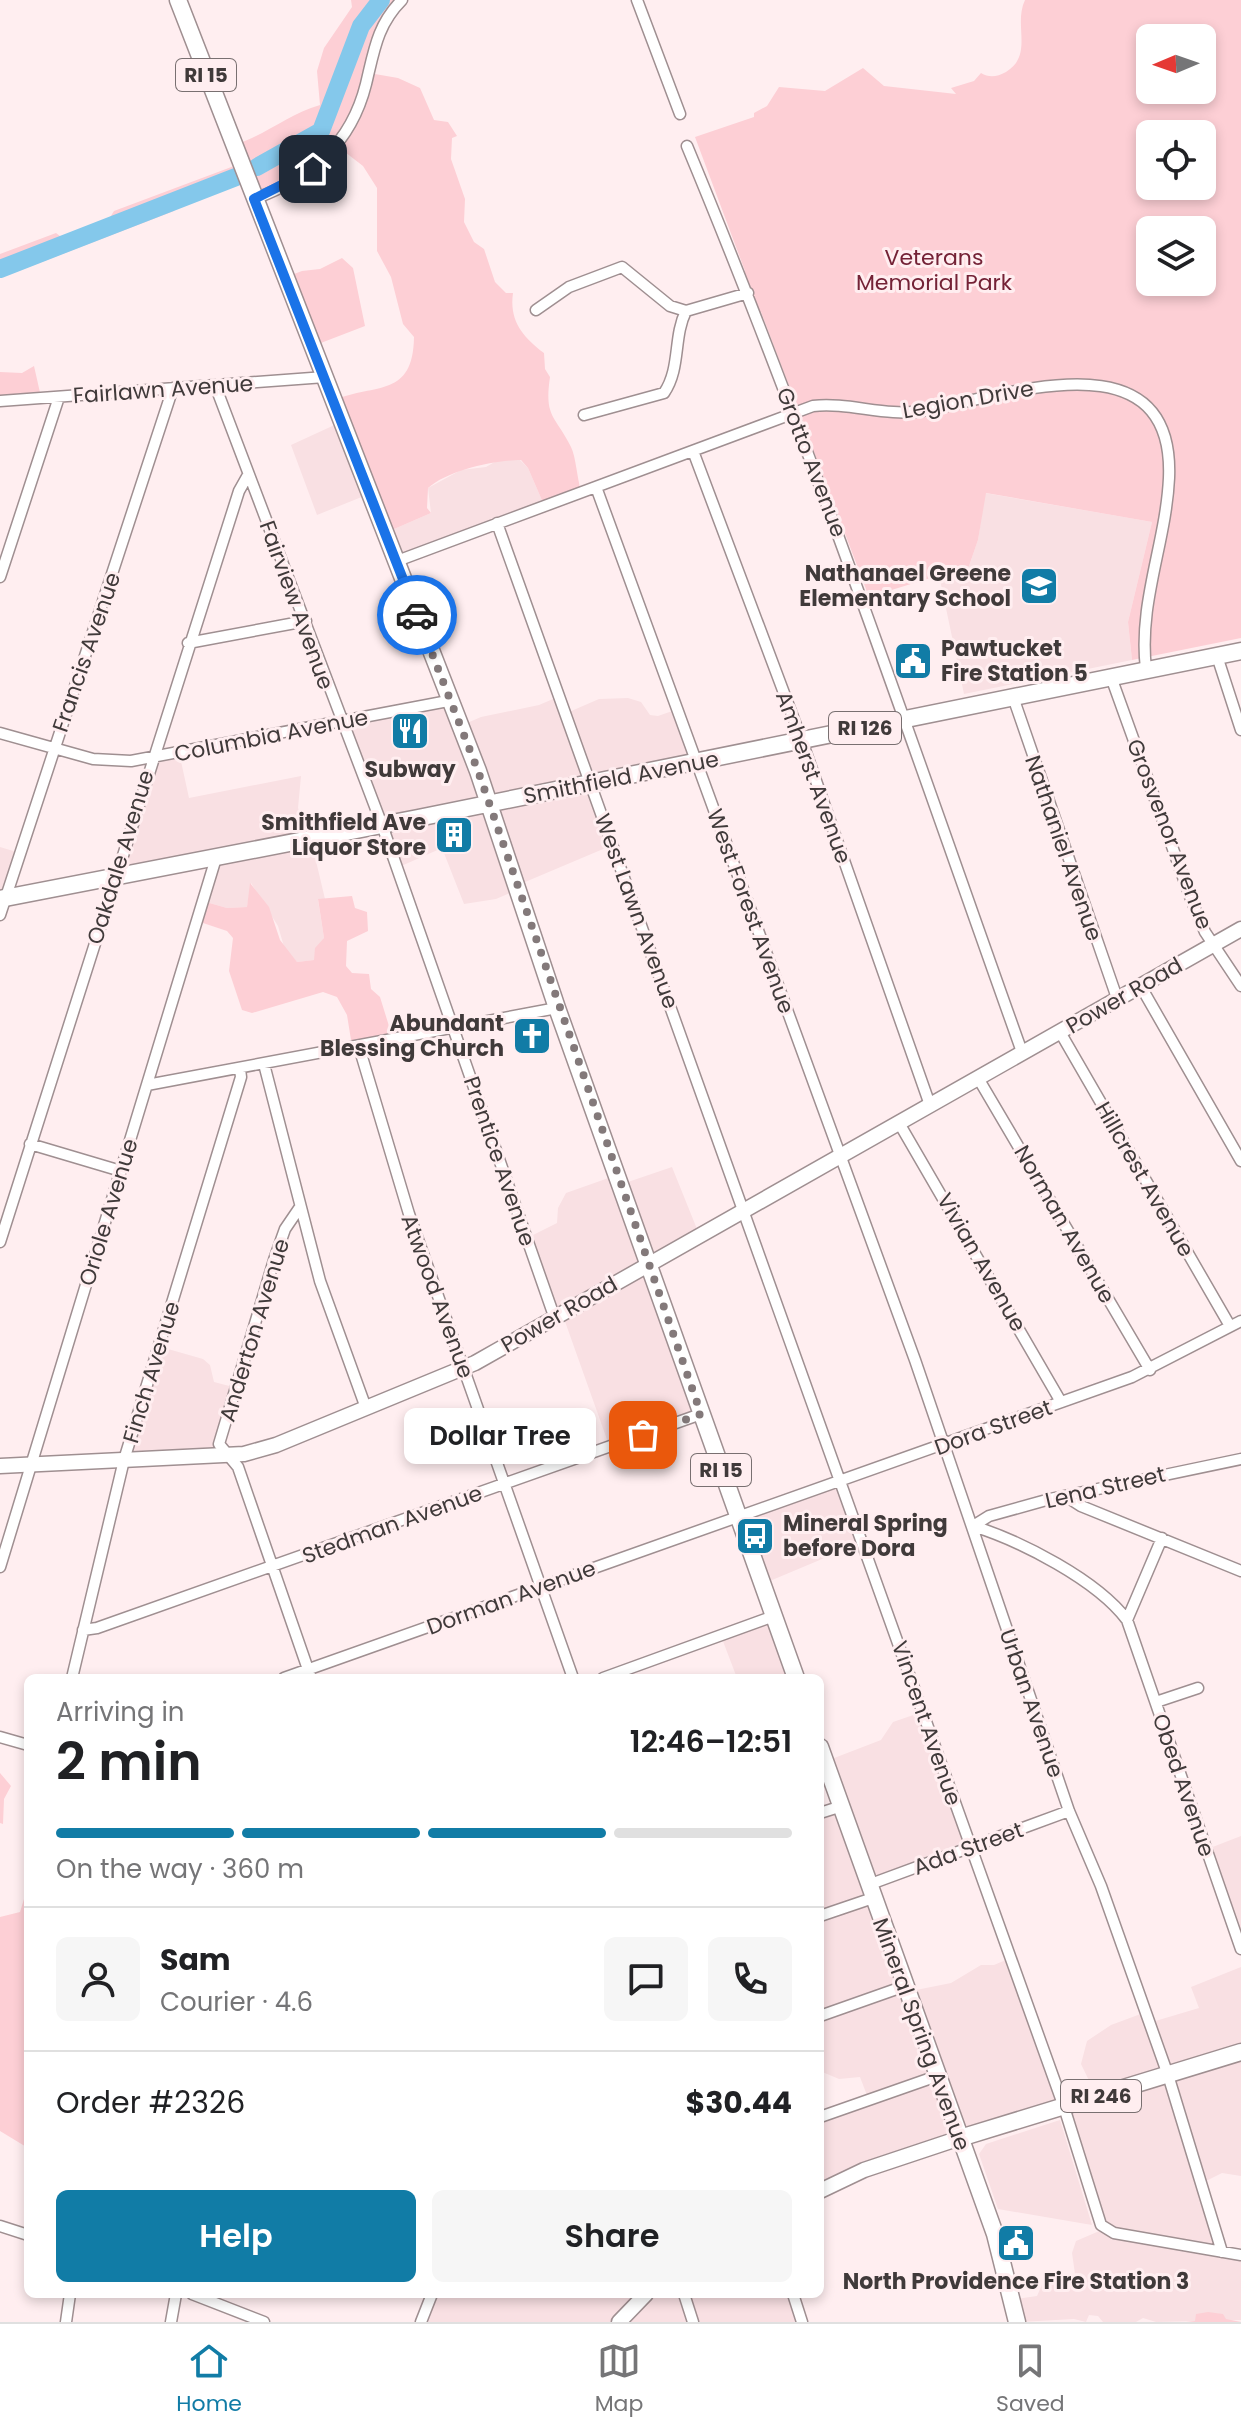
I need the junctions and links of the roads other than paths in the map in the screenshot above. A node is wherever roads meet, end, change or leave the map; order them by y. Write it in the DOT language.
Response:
graph roads {
  1 [pos="178,0"];
  2 [pos="402,0"];
  3 [pos="637,0"];
  4 [pos="680,114"];
  5 [pos="687,146"];
  6 [pos="254,199"];
  7 [pos="748,293"];
  8 [pos="536,310"];
  9 [pos="686,311"];
  10 [pos="325,377"];
  11 [pos="215,385"];
  12 [pos="173,388"];
  13 [pos="59,397"];
  14 [pos="0,401"];
  15 [pos="792,412"];
  16 [pos="584,415"];
  17 [pos="693,451"];
  18 [pos="248,475"];
  19 [pos="596,487"];
  20 [pos="497,523"];
  21 [pos="397,561"];
  22 [pos="0,577"];
  23 [pos="306,621"];
  24 [pos="188,643"];
  25 [pos="1241,651"];
  26 [pos="1217,656"];
  27 [pos="1146,669"];
  28 [pos="1111,677"];
  29 [pos="1013,697"];
  30 [pos="448,701"];
  31 [pos="905,720"];
  32 [pos="340,722"];
  33 [pos="1241,730"];
  34 [pos="0,733"];
  35 [pos="802,741"];
  36 [pos="53,749"];
  37 [pos="151,758"];
  38 [pos="698,762"];
  39 [pos="592,783"];
  40 [pos="489,804"];
  41 [pos="382,825"];
  42 [pos="216,858"];
  43 [pos="114,876"];
  44 [pos="3,898"];
  45 [pos="0,915"];
  46 [pos="1241,929"];
  47 [pos="1214,945"];
  48 [pos="1140,985"];
  49 [pos="1241,986"];
  50 [pos="1117,998"];
  51 [pos="557,1008"];
  52 [pos="453,1027"];
  53 [pos="1060,1032"];
  54 [pos="359,1047"];
  55 [pos="1022,1052"];
  56 [pos="264,1064"];
  57 [pos="240,1069"];
  58 [pos="978,1078"];
  59 [pos="147,1085"];
  60 [pos="930,1105"];
  61 [pos="899,1123"];
  62 [pos="30,1144"];
  63 [pos="840,1155"];
  64 [pos="1241,1161"];
  65 [pos="121,1171"];
  66 [pos="300,1207"];
  67 [pos="743,1209"];
  68 [pos="0,1242"];
  69 [pos="648,1262"];
  70 [pos="554,1316"];
  71 [pos="1241,1321"];
  72 [pos="1230,1326"];
  73 [pos="464,1367"];
  74 [pos="1150,1370"];
  75 [pos="1061,1402"];
  76 [pos="366,1408"];
  77 [pos="701,1414"];
  78 [pos="943,1444"];
  79 [pos="228,1456"];
  80 [pos="1241,1459"];
  81 [pos="124,1460"];
  82 [pos="31,1465"];
  83 [pos="0,1466"];
  84 [pos="841,1481"];
  85 [pos="505,1484"];
  86 [pos="1067,1497"];
  87 [pos="738,1517"];
  88 [pos="973,1526"];
  89 [pos="1162,1538"];
  90 [pos="0,1567"];
  91 [pos="271,1567"];
  92 [pos="1241,1571"];
  93 [pos="540,1586"];
  94 [pos="774,1616"];
  95 [pos="1127,1620"];
  96 [pos="83,1630"];
  97 [pos="73,1674"];
  98 [pos="309,1674"];
  99 [pos="572,1674"];
  100 [pos="614,1674"];
  101 [pos="795,1674"];
  102 [pos="1198,1688"];
  103 [pos="1156,1702"];
  104 [pos="0,1737"];
  105 [pos="24,1744"];
  106 [pos="824,1758"];
  107 [pos="842,1806"];
  108 [pos="1069,1811"];
  109 [pos="824,1812"];
  110 [pos="970,1847"];
  111 [pos="870,1892"];
  112 [pos="824,1914"];
  113 [pos="1241,1949"];
  114 [pos="905,1986"];
  115 [pos="824,2015"];
  116 [pos="1241,2052"];
  117 [pos="1168,2075"];
  118 [pos="937,2076"];
  119 [pos="1064,2107"];
  120 [pos="824,2116"];
  121 [pos="960,2138"];
  122 [pos="824,2189"];
  123 [pos="0,2226"];
  124 [pos="24,2234"];
  125 [pos="1222,2252"];
  126 [pos="1241,2255"];
  127 [pos="69,2298"];
  128 [pos="175,2298"];
  129 [pos="202,2298"];
  130 [pos="430,2298"];
  131 [pos="641,2298"];
  132 [pos="685,2298"];
  133 [pos="794,2298"];
  134 [pos="66,2322"];
  135 [pos="171,2322"];
  136 [pos="264,2322"];
  137 [pos="421,2322"];
  138 [pos="619,2322"];
  139 [pos="693,2322"];
  140 [pos="802,2322"];
  141 [pos="1017,2322"];
  1 -- 6 [label="main road, RI 15"];
  2 -- 6 [label="street"];
  3 -- 4 [label="street"];
  5 -- 7 [label="street, Grotto Avenue"];
  6 -- 10 [label="main road, RI 15"];
  7 -- 9 [label="street"];
  7 -- 15 [label="street, Grotto Avenue"];
  8 -- 9 [label="street"];
  9 -- 16 [label="street"];
  10 -- 11 [label="street, Fairlawn Avenue"];
  10 -- 21 [label="main road, RI 15"];
  11 -- 12 [label="street, Fairlawn Avenue"];
  11 -- 18 [label="street, Fairview Avenue"];
  12 -- 13 [label="street, Fairlawn Avenue"];
  12 -- 36 [label="street, Francis Avenue"];
  13 -- 14 [label="street, Fairlawn Avenue"];
  13 -- 22 [label="street"];
  15 -- 17 [label="street, Legion Drive"];
  15 -- 27 [label="street, Legion Drive"];
  15 -- 31 [label="street, Grotto Avenue"];
  17 -- 19 [label="street, Legion Drive"];
  17 -- 35 [label="street, Amherst Avenue"];
  18 -- 23 [label="street, Fairview Avenue"];
  18 -- 24 [label="street, Oakdale Avenue"];
  19 -- 20 [label="street, Legion Drive"];
  19 -- 38 [label="street, West Forest Avenue"];
  20 -- 21 [label="street, Legion Drive"];
  20 -- 39 [label="street, West Lawn Avenue"];
  21 -- 30 [label="main road, RI 15"];
  23 -- 24 [label="street"];
  23 -- 32 [label="street, Fairview Avenue"];
  24 -- 37 [label="street, Oakdale Avenue"];
  25 -- 26 [label="main road, Smithfield Avenue / RI 126"];
  26 -- 27 [label="main road, Smithfield Avenue / RI 126"];
  26 -- 33 [label="street"];
  27 -- 28 [label="main road, Smithfield Avenue / RI 126"];
  28 -- 29 [label="main road, Smithfield Avenue / RI 126"];
  28 -- 47 [label="street, Grosvenor Avenue"];
  29 -- 31 [label="main road, Smithfield Avenue / RI 126"];
  29 -- 50 [label="street, Nathaniel Avenue"];
  30 -- 32 [label="street, Columbia Avenue"];
  30 -- 40 [label="main road, RI 15"];
  31 -- 35 [label="main road, Smithfield Avenue / RI 126"];
  31 -- 55 [label="street, Grotto Avenue"];
  32 -- 37 [label="street, Columbia Avenue"];
  32 -- 41 [label="street, Fairview Avenue"];
  34 -- 36 [label="street, Columbia Avenue"];
  35 -- 38 [label="main road, Smithfield Avenue / RI 126"];
  35 -- 60 [label="street, Amherst Avenue"];
  36 -- 37 [label="street, Columbia Avenue"];
  36 -- 44 [label="street, Francis Avenue"];
  37 -- 43 [label="street, Oakdale Avenue"];
  38 -- 39 [label="main road, Smithfield Avenue / RI 126"];
  38 -- 63 [label="street, West Forest Avenue"];
  39 -- 40 [label="main road, Smithfield Avenue / RI 126"];
  39 -- 67 [label="street, West Lawn Avenue"];
  40 -- 41 [label="main road, Smithfield Avenue / RI 126"];
  40 -- 51 [label="main road, RI 15"];
  41 -- 42 [label="main road, Smithfield Avenue / RI 126"];
  41 -- 52 [label="street, Prentice Avenue"];
  42 -- 43 [label="main road, Smithfield Avenue / RI 126"];
  42 -- 59 [label="street, Oriole Avenue"];
  43 -- 44 [label="main road, Smithfield Avenue / RI 126"];
  43 -- 62 [label="street, Oakdale Avenue"];
  44 -- 45 [label="street, Francis Avenue"];
  46 -- 47 [label="main road, Power Road"];
  47 -- 48 [label="main road, Power Road"];
  47 -- 49 [label="street, Grosvenor Avenue"];
  48 -- 50 [label="main road, Power Road"];
  48 -- 64 [label="street"];
  50 -- 53 [label="main road, Power Road"];
  51 -- 52 [label="street"];
  51 -- 69 [label="main road, RI 15"];
  52 -- 54 [label="street"];
  52 -- 70 [label="street, Prentice Avenue"];
  53 -- 55 [label="main road, Power Road"];
  53 -- 72 [label="street, Hillcrest Avenue"];
  54 -- 56 [label="street"];
  54 -- 73 [label="street, Atwood Avenue"];
  55 -- 58 [label="main road, Power Road"];
  56 -- 57 [label="street"];
  56 -- 66 [label="street"];
  57 -- 59 [label="street"];
  57 -- 81 [label="street, Finch Avenue"];
  58 -- 60 [label="main road, Power Road"];
  58 -- 74 [label="street, Norman Avenue"];
  59 -- 65 [label="street, Oriole Avenue"];
  60 -- 61 [label="main road, Power Road"];
  61 -- 63 [label="main road, Power Road"];
  61 -- 75 [label="street, Vivian Avenue"];
  62 -- 65 [label="street"];
  62 -- 68 [label="street, Oakdale Avenue"];
  63 -- 67 [label="main road, Power Road"];
  63 -- 78 [label="street, Urban Avenue"];
  65 -- 82 [label="street, Oriole Avenue"];
  66 -- 76 [label="street"];
  66 -- 79 [label="street, Anderton Avenue"];
  67 -- 69 [label="main road, Power Road"];
  67 -- 84 [label="street, Vincent Avenue"];
  69 -- 70 [label="main road, Power Road"];
  69 -- 77 [label="main road, RI 15"];
  70 -- 73 [label="main road, Power Road"];
  71 -- 72 [label="street, Dora Street"];
  72 -- 74 [label="street, Dora Street"];
  73 -- 76 [label="main road, Power Road"];
  73 -- 85 [label="street, Atwood Avenue"];
  74 -- 75 [label="street, Dora Street"];
  75 -- 78 [label="street, Dora Street"];
  76 -- 79 [label="main road, Power Road"];
  77 -- 85 [label="street, Stedman Avenue"];
  77 -- 87 [label="main road, RI 15"];
  78 -- 84 [label="street, Dora Street"];
  78 -- 88 [label="street, Urban Avenue"];
  79 -- 81 [label="main road, Power Road"];
  79 -- 91 [label="street, Anderton Avenue"];
  80 -- 86 [label="street, Lena Street"];
  81 -- 82 [label="main road, Power Road"];
  81 -- 96 [label="street, Finch Avenue"];
  82 -- 83 [label="main road, Power Road"];
  82 -- 90 [label="street, Oriole Avenue"];
  84 -- 87 [label="street, Dora Street"];
  84 -- 110 [label="street, Vincent Avenue"];
  85 -- 91 [label="street, Stedman Avenue"];
  85 -- 93 [label="street, Atwood Avenue"];
  86 -- 88 [label="street, Lena Street"];
  86 -- 89 [label="street"];
  87 -- 93 [label="street, Dorman Avenue"];
  87 -- 94 [label="main road, RI 15"];
  88 -- 95 [label="street, Obed Avenue"];
  88 -- 108 [label="street, Urban Avenue"];
  89 -- 92 [label="street"];
  89 -- 95 [label="street"];
  91 -- 96 [label="street, Stedman Avenue"];
  91 -- 98 [label="street, Anderton Avenue"];
  93 -- 98 [label="street, Dorman Avenue"];
  93 -- 99 [label="street, Atwood Avenue"];
  94 -- 100 [label="street"];
  94 -- 101 [label="main road, RI 15"];
  95 -- 103 [label="street, Obed Avenue"];
  96 -- 97 [label="street, Finch Avenue"];
  102 -- 103 [label="street"];
  103 -- 113 [label="street, Obed Avenue"];
  104 -- 105 [label="street"];
  106 -- 107 [label="main road, Mineral Spring Avenue"];
  107 -- 109 [label="street"];
  107 -- 111 [label="main road, Mineral Spring Avenue"];
  108 -- 110 [label="street, Ada Street"];
  108 -- 117 [label="street, Urban Avenue"];
  110 -- 111 [label="street, Ada Street"];
  110 -- 119 [label="street, Vincent Avenue"];
  111 -- 112 [label="street, Ada Street"];
  111 -- 114 [label="main road, Mineral Spring Avenue"];
  114 -- 115 [label="street"];
  114 -- 118 [label="main road, Mineral Spring Avenue"];
  116 -- 117 [label="main road, RI 246"];
  117 -- 119 [label="main road, RI 246"];
  117 -- 125 [label="street, Urban Avenue"];
  118 -- 120 [label="street"];
  118 -- 121 [label="main road, Mineral Spring Avenue"];
  119 -- 121 [label="main road, RI 246"];
  119 -- 125 [label="street, Vincent Avenue"];
  121 -- 122 [label="main road, RI 246"];
  121 -- 141 [label="main road, Mineral Spring Avenue"];
  123 -- 124 [label="street"];
  125 -- 126 [label="street"];
  127 -- 134 [label="street"];
  128 -- 135 [label="street"];
  129 -- 136 [label="street"];
  130 -- 137 [label="street"];
  131 -- 138 [label="main road"];
  132 -- 139 [label="street"];
  133 -- 140 [label="street"];
}
